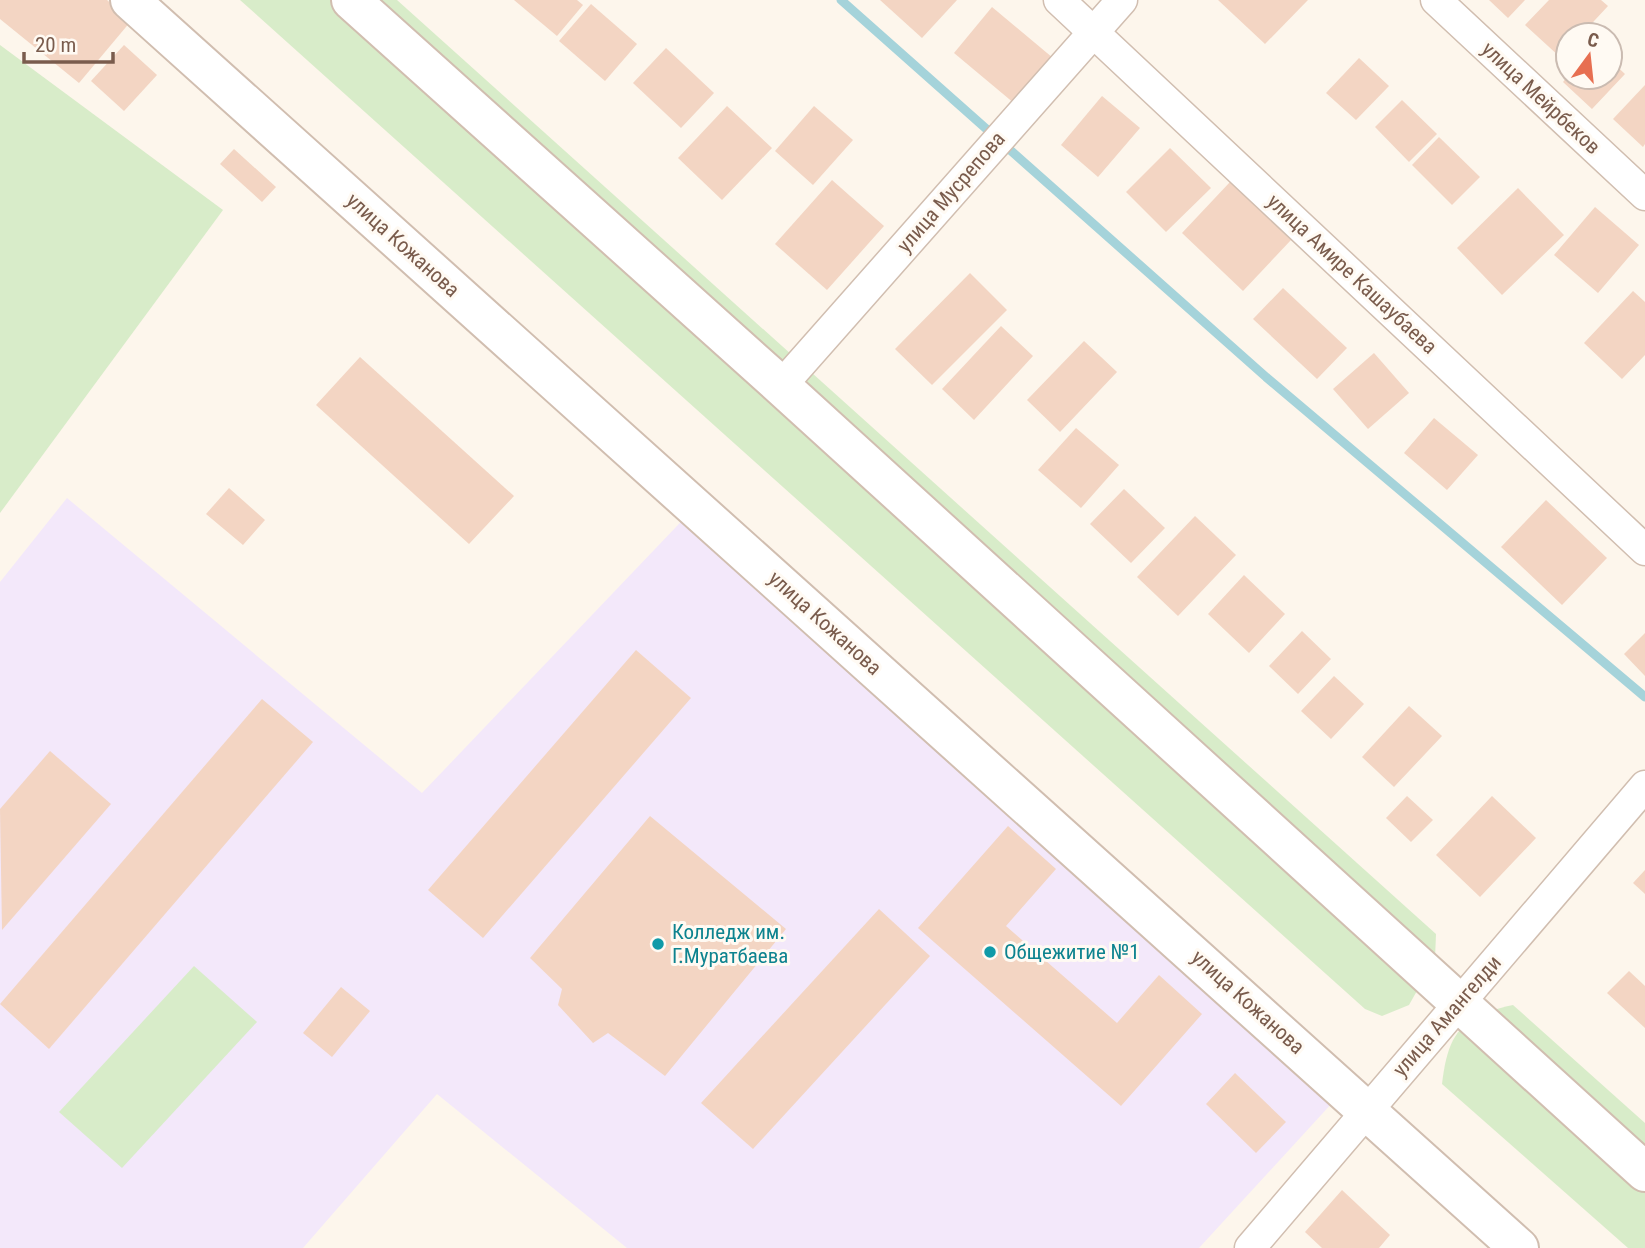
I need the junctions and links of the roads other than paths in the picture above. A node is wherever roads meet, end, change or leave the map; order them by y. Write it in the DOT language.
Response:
graph roads {
  1 [pos="130,0"];
  2 [pos="351,0"];
  3 [pos="1059,0"];
  4 [pos="1122,0"];
  5 [pos="1436,0"];
  6 [pos="1093,30"];
  7 [pos="1645,195"];
  8 [pos="781,386"];
  9 [pos="1645,550"];
  10 [pos="1645,786"];
  11 [pos="1458,1005"];
  12 [pos="1367,1108"];
  13 [pos="1645,1172"];
  14 [pos="1250,1248"];
  15 [pos="1519,1248"];
  1 -- 12 [label="street, улица Кожанова"];
  2 -- 8 [label="street"];
  3 -- 6 [label="street, улица Амире Кашаубаева"];
  4 -- 6 [label="street, улица Мусрепова"];
  5 -- 7 [label="street, улица Мейрбеков"];
  6 -- 8 [label="street, улица Мусрепова"];
  6 -- 9 [label="street, улица Амире Кашаубаева"];
  8 -- 11 [label="street"];
  10 -- 11 [label="street, улица Амангелди"];
  11 -- 12 [label="street, улица Амангелди"];
  11 -- 13 [label="street"];
  12 -- 14 [label="street, улица Амангелди"];
  12 -- 15 [label="street, улица Кожанова"];
}
